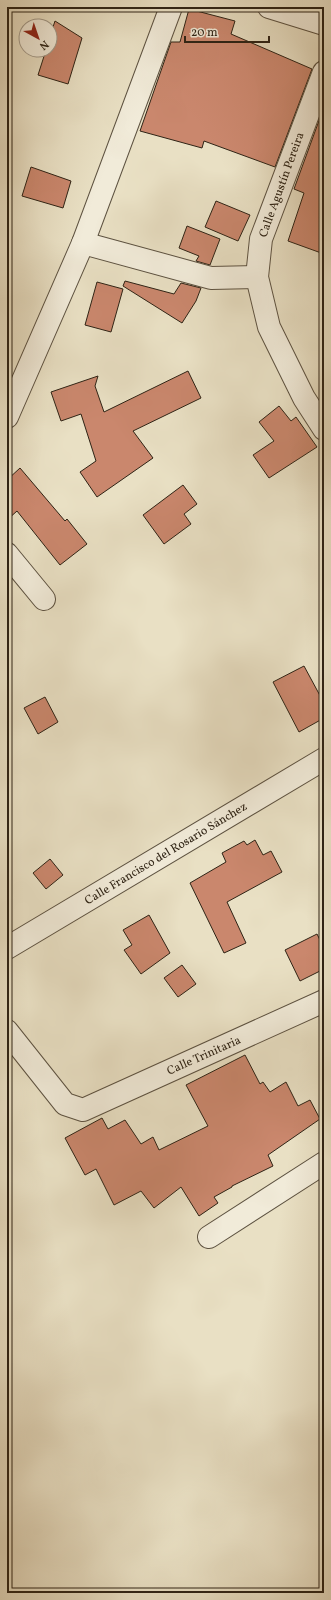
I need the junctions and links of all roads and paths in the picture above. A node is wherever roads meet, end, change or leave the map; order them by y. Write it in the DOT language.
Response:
graph roads {
  1 [pos="170,7"];
  2 [pos="269,7"];
  3 [pos="324,24"];
  4 [pos="324,72"];
  5 [pos="82,243"];
  6 [pos="257,277"];
  7 [pos="14,381"];
  8 [pos="7,417"];
  9 [pos="324,429"];
  10 [pos="7,554"];
  11 [pos="44,599"];
  12 [pos="324,759"];
  13 [pos="7,948"];
  14 [pos="324,1002"];
  15 [pos="7,1031"];
  16 [pos="324,1163"];
  17 [pos="209,1237"];
  1 -- 5 [label="street"];
  2 -- 3 [label="street"];
  4 -- 6 [label="street, Calle Agustín Pereira"];
  5 -- 6 [label="street"];
  5 -- 7 [label="street"];
  6 -- 9 [label="street, Calle Agustín Pereira"];
  7 -- 8 [label="street"];
  10 -- 11 [label="street"];
  12 -- 13 [label="street, Calle Francisco del Rosario Sánchez"];
  14 -- 15 [label="street, Calle Trinitaria"];
  16 -- 17 [label="street"];
}
